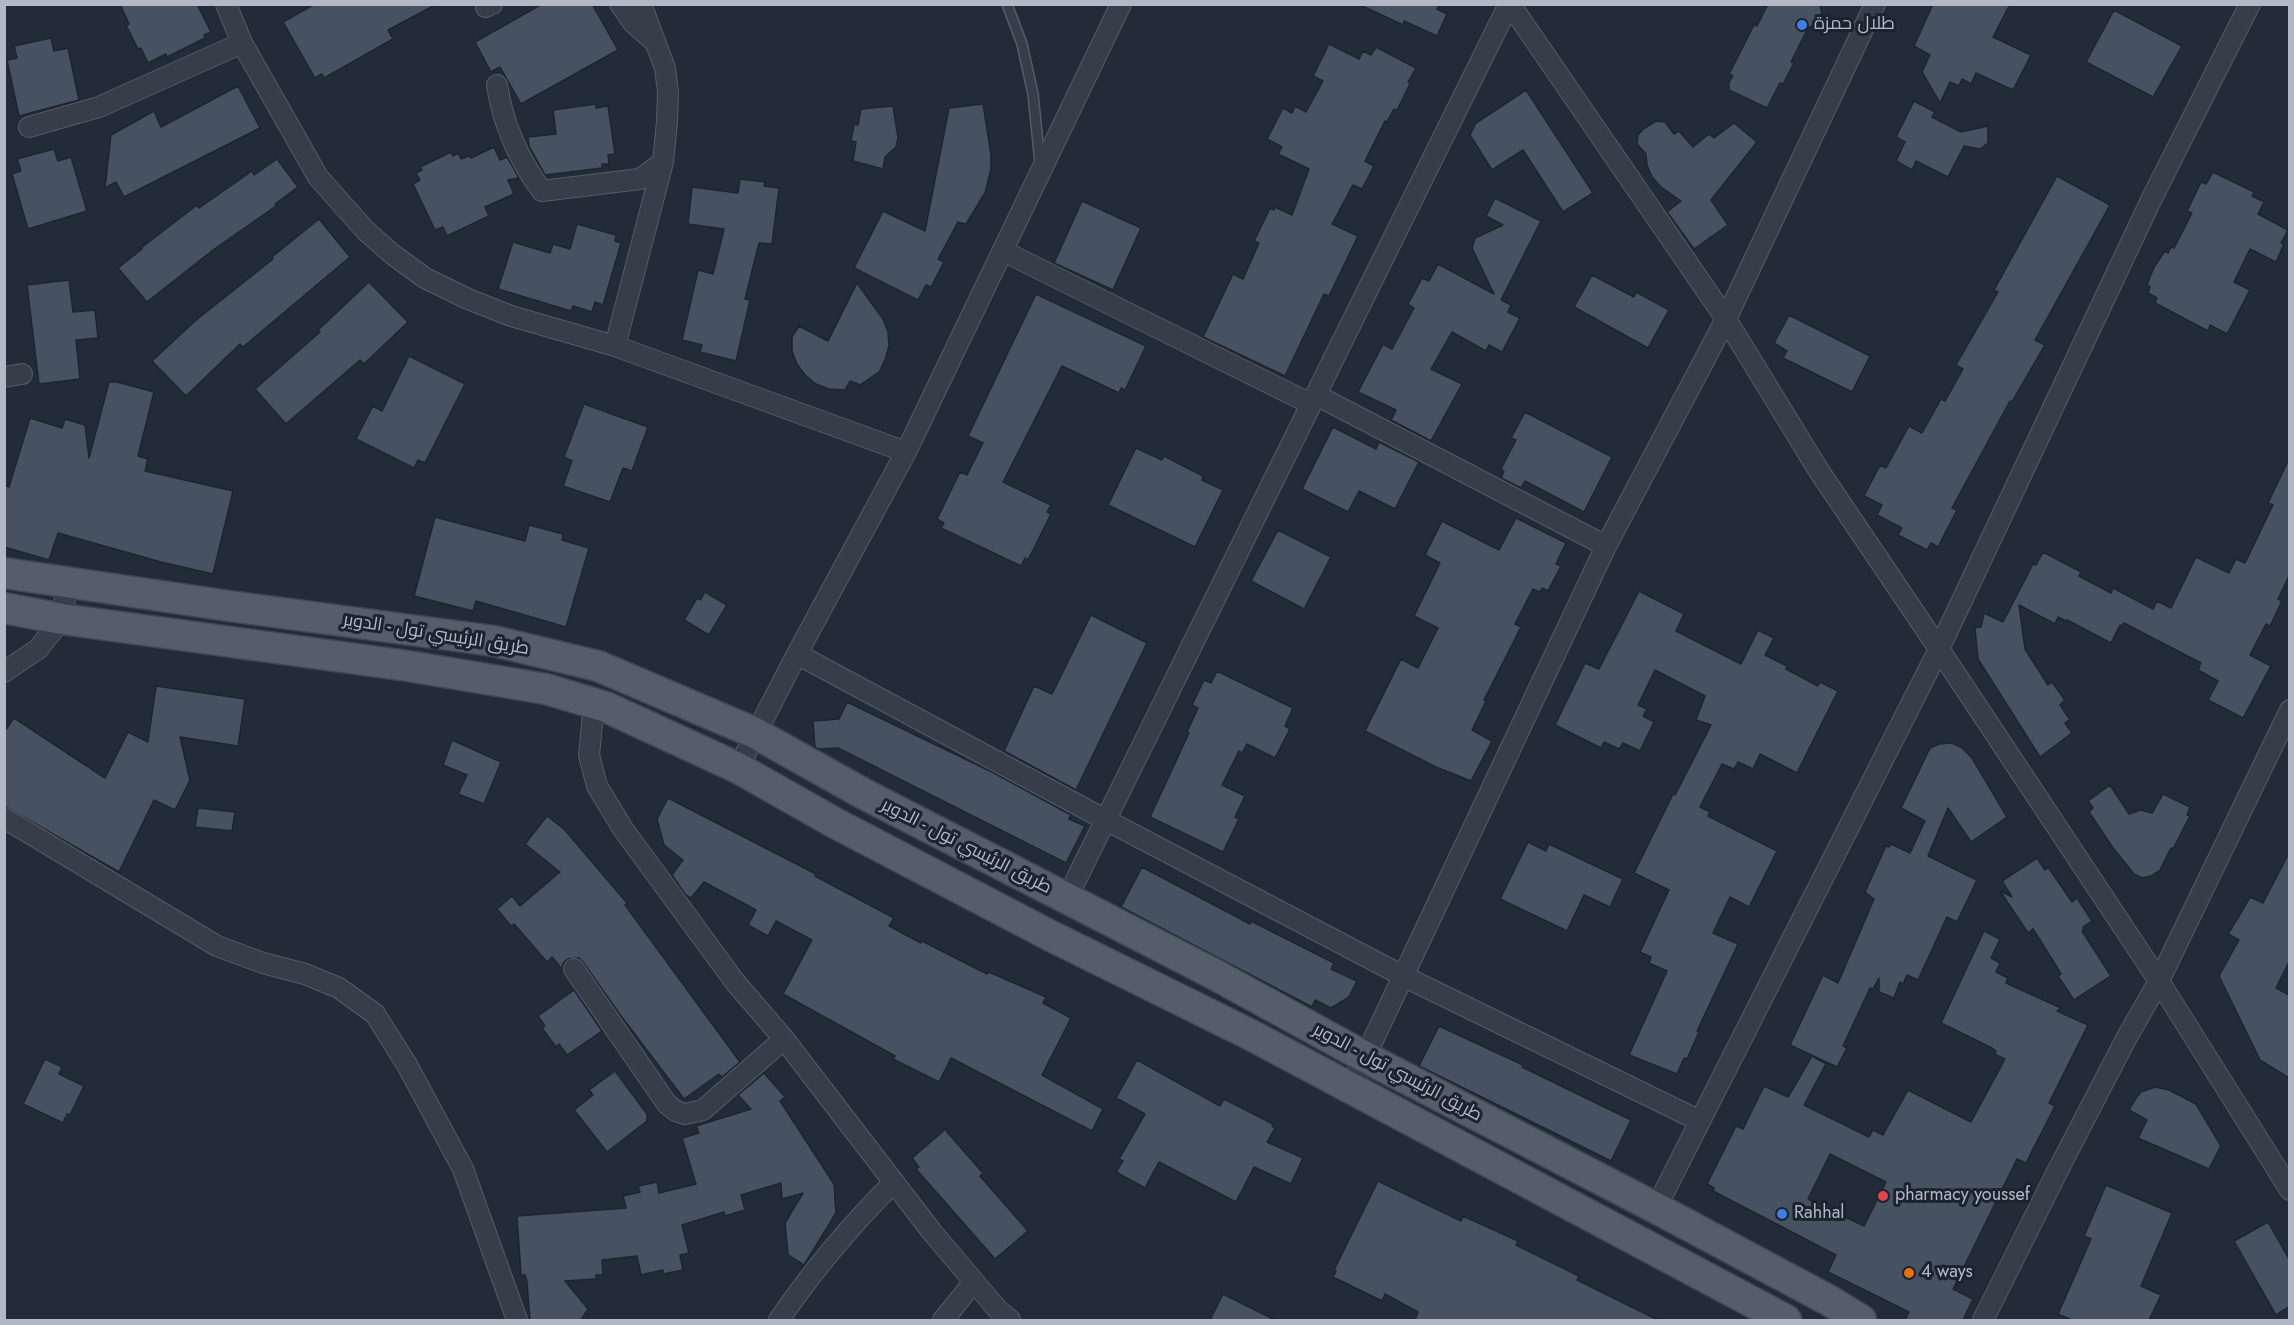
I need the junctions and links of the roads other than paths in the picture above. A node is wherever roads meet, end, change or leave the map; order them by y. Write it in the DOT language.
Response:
graph roads {
  1 [pos="226,4"];
  2 [pos="620,4"];
  3 [pos="641,4"];
  4 [pos="1007,4"];
  5 [pos="1121,4"];
  6 [pos="1510,4"];
  7 [pos="1875,4"];
  8 [pos="2250,4"];
  9 [pos="242,43"];
  10 [pos="658,44"];
  11 [pos="497,85"];
  12 [pos="29,127"];
  13 [pos="663,162"];
  14 [pos="1041,171"];
  15 [pos="1003,251"];
  16 [pos="1726,319"];
  17 [pos="615,346"];
  18 [pos="1314,399"];
  19 [pos="906,452"];
  20 [pos="1606,546"];
  21 [pos="4,573"];
  22 [pos="67,582"];
  23 [pos="4,608"];
  24 [pos="62,619"];
  25 [pos="1940,649"];
  26 [pos="797,654"];
  27 [pos="4,672"];
  28 [pos="594,703"];
  29 [pos="2289,710"];
  30 [pos="755,733"];
  31 [pos="738,768"];
  32 [pos="4,818"];
  33 [pos="1106,820"];
  34 [pos="1067,898"];
  35 [pos="574,969"];
  36 [pos="1403,976"];
  37 [pos="2159,981"];
  38 [pos="784,1039"];
  39 [pos="1365,1057"];
  40 [pos="1350,1089"];
  41 [pos="1700,1121"];
  42 [pos="894,1182"];
  43 [pos="2289,1190"];
  44 [pos="1656,1208"];
  45 [pos="974,1282"];
  46 [pos="517,1320"];
  47 [pos="779,1320"];
  48 [pos="943,1320"];
  49 [pos="1010,1320"];
  50 [pos="1786,1320"];
  51 [pos="1861,1320"];
  52 [pos="1983,1320"];
  1 -- 9 [label="street"];
  2 -- 10 [label="street"];
  3 -- 10 [label="street"];
  4 -- 14 [label="lane"];
  5 -- 14 [label="street"];
  6 -- 16 [label="street"];
  6 -- 18 [label="street"];
  7 -- 16 [label="street"];
  8 -- 25 [label="street"];
  9 -- 12 [label="street"];
  9 -- 17 [label="street"];
  10 -- 13 [label="street"];
  11 -- 13 [label="street"];
  13 -- 17 [label="street"];
  14 -- 15 [label="street"];
  15 -- 18 [label="street"];
  15 -- 19 [label="street"];
  16 -- 20 [label="street"];
  16 -- 25 [label="street"];
  17 -- 19 [label="street"];
  18 -- 20 [label="street"];
  18 -- 33 [label="street"];
  19 -- 26 [label="street"];
  20 -- 36 [label="street"];
  21 -- 22 [label="main road, طريق الرئيسي تول - الدوير"];
  22 -- 24 [label="street"];
  22 -- 30 [label="main road, طريق الرئيسي تول - الدوير"];
  23 -- 24 [label="main road, طريق الرئيسي تول - الدوير"];
  24 -- 27 [label="street"];
  24 -- 28 [label="main road, طريق الرئيسي تول - الدوير"];
  25 -- 37 [label="street"];
  25 -- 41 [label="street"];
  26 -- 30 [label="street"];
  26 -- 33 [label="street"];
  28 -- 31 [label="main road, طريق الرئيسي تول - الدوير"];
  28 -- 38 [label="street"];
  29 -- 37 [label="street"];
  30 -- 31 [label="street"];
  30 -- 34 [label="main road, طريق الرئيسي تول - الدوير"];
  31 -- 40 [label="main road, طريق الرئيسي تول - الدوير"];
  32 -- 46 [label="street"];
  33 -- 34 [label="street"];
  33 -- 36 [label="street"];
  34 -- 39 [label="main road, طريق الرئيسي تول - الدوير"];
  35 -- 38 [label="street"];
  36 -- 39 [label="street"];
  36 -- 41 [label="street"];
  37 -- 43 [label="street"];
  37 -- 52 [label="street"];
  38 -- 42 [label="street"];
  39 -- 40 [label="street"];
  39 -- 44 [label="main road, طريق الرئيسي تول - الدوير"];
  40 -- 50 [label="main road, طريق الرئيسي تول - الدوير"];
  41 -- 44 [label="street"];
  42 -- 45 [label="street"];
  42 -- 47 [label="street"];
  44 -- 51 [label="main road, طريق الرئيسي تول - الدوير"];
  45 -- 48 [label="street"];
  45 -- 49 [label="street"];
}
